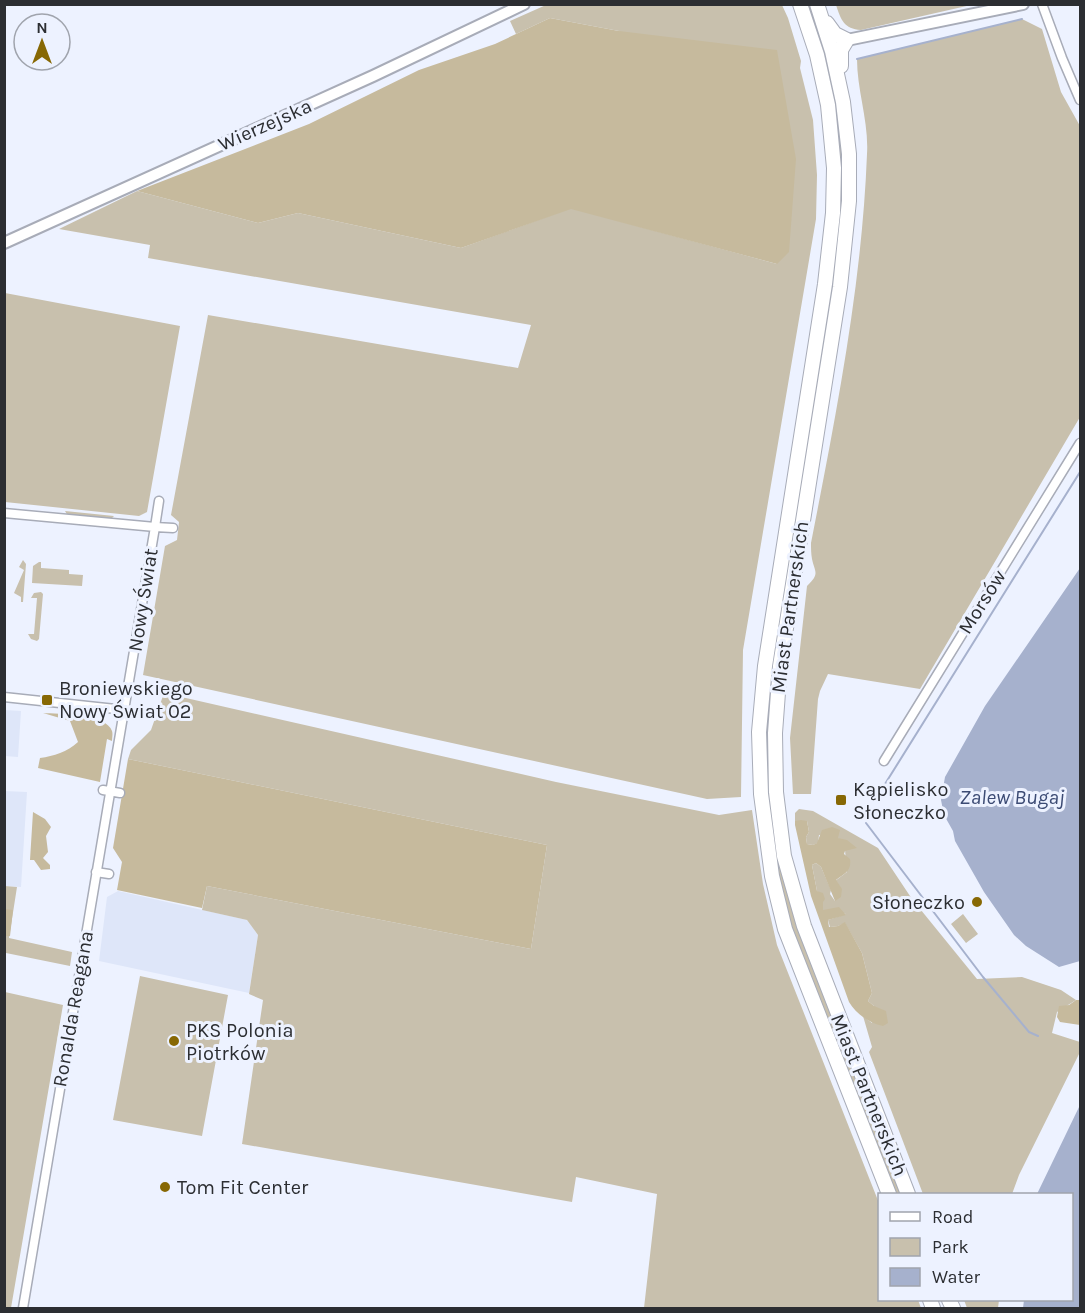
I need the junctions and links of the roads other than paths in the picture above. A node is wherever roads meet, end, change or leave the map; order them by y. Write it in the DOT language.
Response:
graph roads {
  1 [pos="524,4"];
  2 [pos="800,4"];
  3 [pos="1023,4"];
  4 [pos="1042,4"];
  5 [pos="818,9"];
  6 [pos="847,40"];
  7 [pos="840,84"];
  8 [pos="1080,100"];
  9 [pos="4,243"];
  10 [pos="1080,443"];
  11 [pos="159,501"];
  12 [pos="4,513"];
  13 [pos="155,527"];
  14 [pos="173,528"];
  15 [pos="4,697"];
  16 [pos="124,710"];
  17 [pos="884,761"];
  18 [pos="106,790"];
  19 [pos="120,793"];
  20 [pos="96,872"];
  21 [pos="109,874"];
  22 [pos="889,1193"];
  23 [pos="908,1193"];
  24 [pos="23,1308"];
  1 -- 9 [label="street, Wierzejska"];
  2 -- 22 [label="main road, Miast Partnerskich"];
  3 -- 6 [label="street"];
  4 -- 8 [label="street"];
  5 -- 6 [label="main road"];
  5 -- 7 [label="main road, Miast Partnerskich"];
  6 -- 7 [label="main road"];
  7 -- 23 [label="main road, Miast Partnerskich"];
  10 -- 17 [label="street, Morsów"];
  11 -- 13 [label="street"];
  12 -- 13 [label="street, Nowy Świat"];
  13 -- 14 [label="street, Nowy Świat"];
  13 -- 16 [label="street, Nowy Świat"];
  15 -- 16 [label="street"];
  16 -- 18 [label="street, Ronalda Reagana"];
  18 -- 19 [label="street"];
  18 -- 20 [label="street, Ronalda Reagana"];
  20 -- 21 [label="street"];
  20 -- 24 [label="street, Ronalda Reagana"];
}
